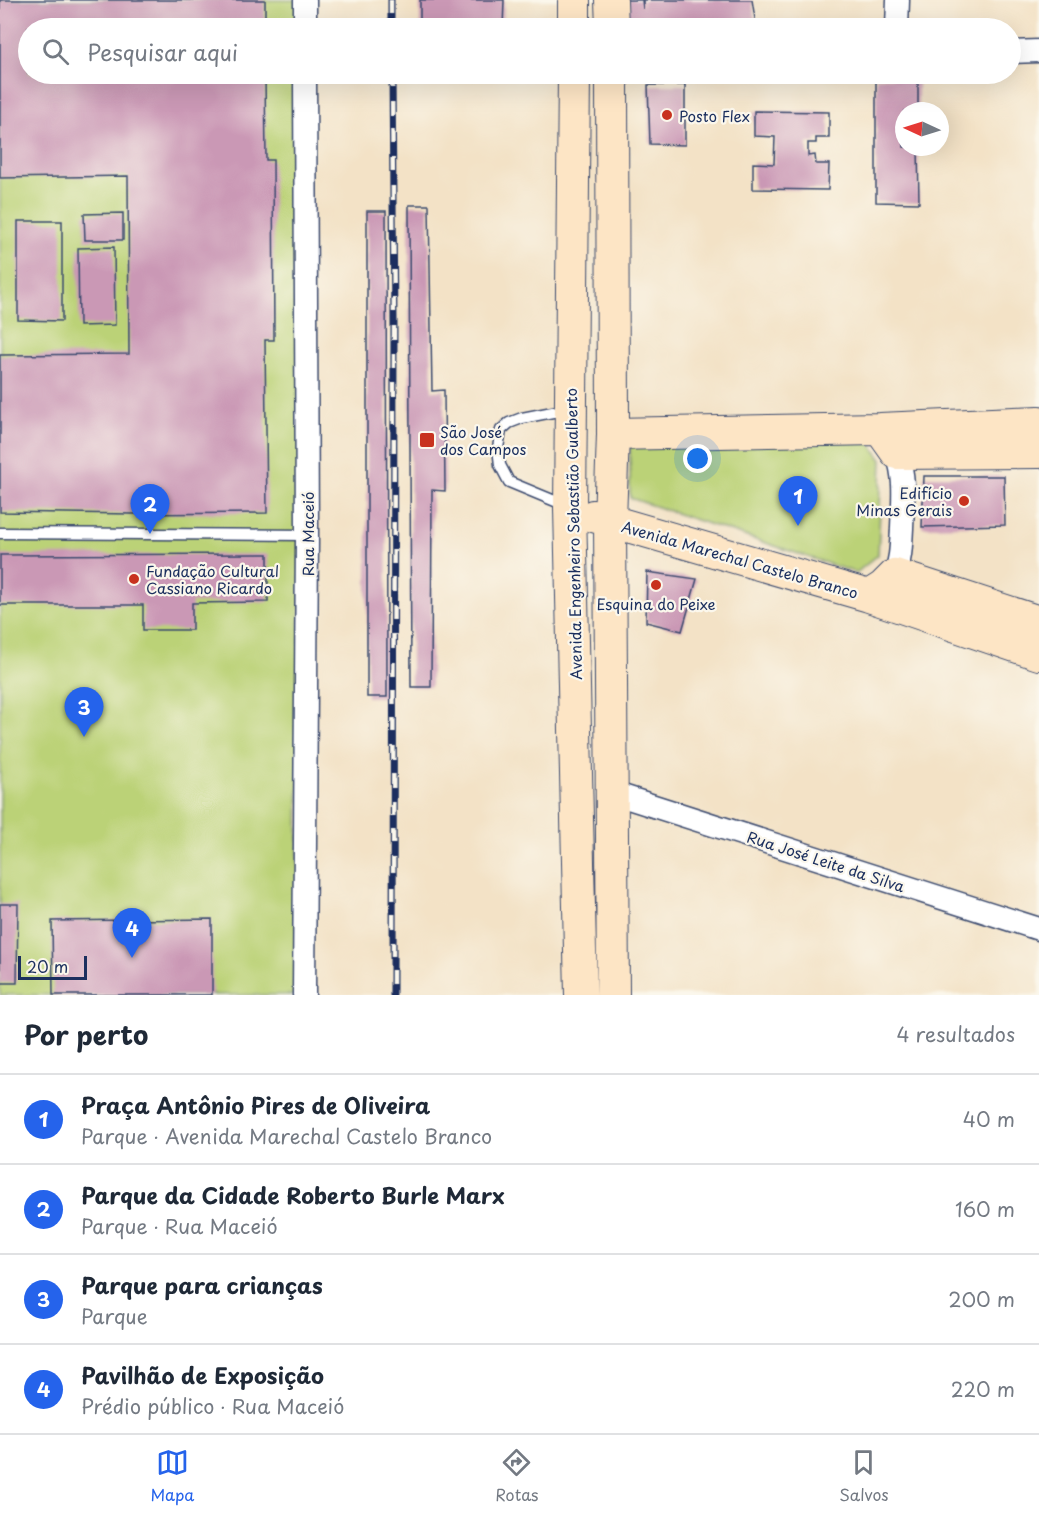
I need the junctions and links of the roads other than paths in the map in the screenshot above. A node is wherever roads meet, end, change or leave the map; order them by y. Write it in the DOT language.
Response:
graph roads {
  1 [pos="305,0"];
  2 [pos="574,0"];
  3 [pos="611,0"];
  4 [pos="898,0"];
  5 [pos="305,18"];
  6 [pos="574,18"];
  7 [pos="612,18"];
  8 [pos="897,18"];
  9 [pos="1039,51"];
  10 [pos="1021,52"];
  11 [pos="305,84"];
  12 [pos="574,84"];
  13 [pos="612,84"];
  14 [pos="571,408"];
  15 [pos="1039,422"];
  16 [pos="613,434"];
  17 [pos="888,441"];
  18 [pos="1039,452"];
  19 [pos="570,508"];
  20 [pos="610,521"];
  21 [pos="0,533"];
  22 [pos="307,535"];
  23 [pos="895,575"];
  24 [pos="869,596"];
  25 [pos="1039,622"];
  26 [pos="1039,654"];
  27 [pos="613,793"];
  28 [pos="1039,929"];
  29 [pos="304,995"];
  30 [pos="581,995"];
  31 [pos="613,995"];
  1 -- 5 [label="street"];
  2 -- 6 [label="main road"];
  3 -- 7 [label="main road"];
  4 -- 8 [label="street"];
  9 -- 10 [label="street"];
  11 -- 22 [label="street, Rua Maceió"];
  12 -- 14 [label="main road, Avenida Engenheiro Sebastião Gualberto"];
  13 -- 16 [label="main road"];
  14 -- 19 [label="main road, Avenida Engenheiro Sebastião Gualberto"];
  14 -- 19 [label="lane"];
  15 -- 17 [label="main road"];
  16 -- 17 [label="main road"];
  16 -- 20 [label="main road"];
  17 -- 18 [label="main road"];
  17 -- 23 [label="street"];
  19 -- 20 [label="main road, Avenida Marechal Castelo Branco"];
  19 -- 30 [label="main road, Avenida Engenheiro Sebastião Gualberto"];
  20 -- 24 [label="main road, Avenida Marechal Castelo Branco"];
  20 -- 27 [label="main road"];
  21 -- 22 [label="lane"];
  22 -- 29 [label="street, Rua Maceió"];
  23 -- 24 [label="main road, Avenida Marechal Castelo Branco"];
  23 -- 25 [label="main road"];
  24 -- 26 [label="main road, Avenida Marechal Castelo Branco"];
  27 -- 28 [label="street, Rua José Leite da Silva"];
  27 -- 31 [label="main road"];
}
